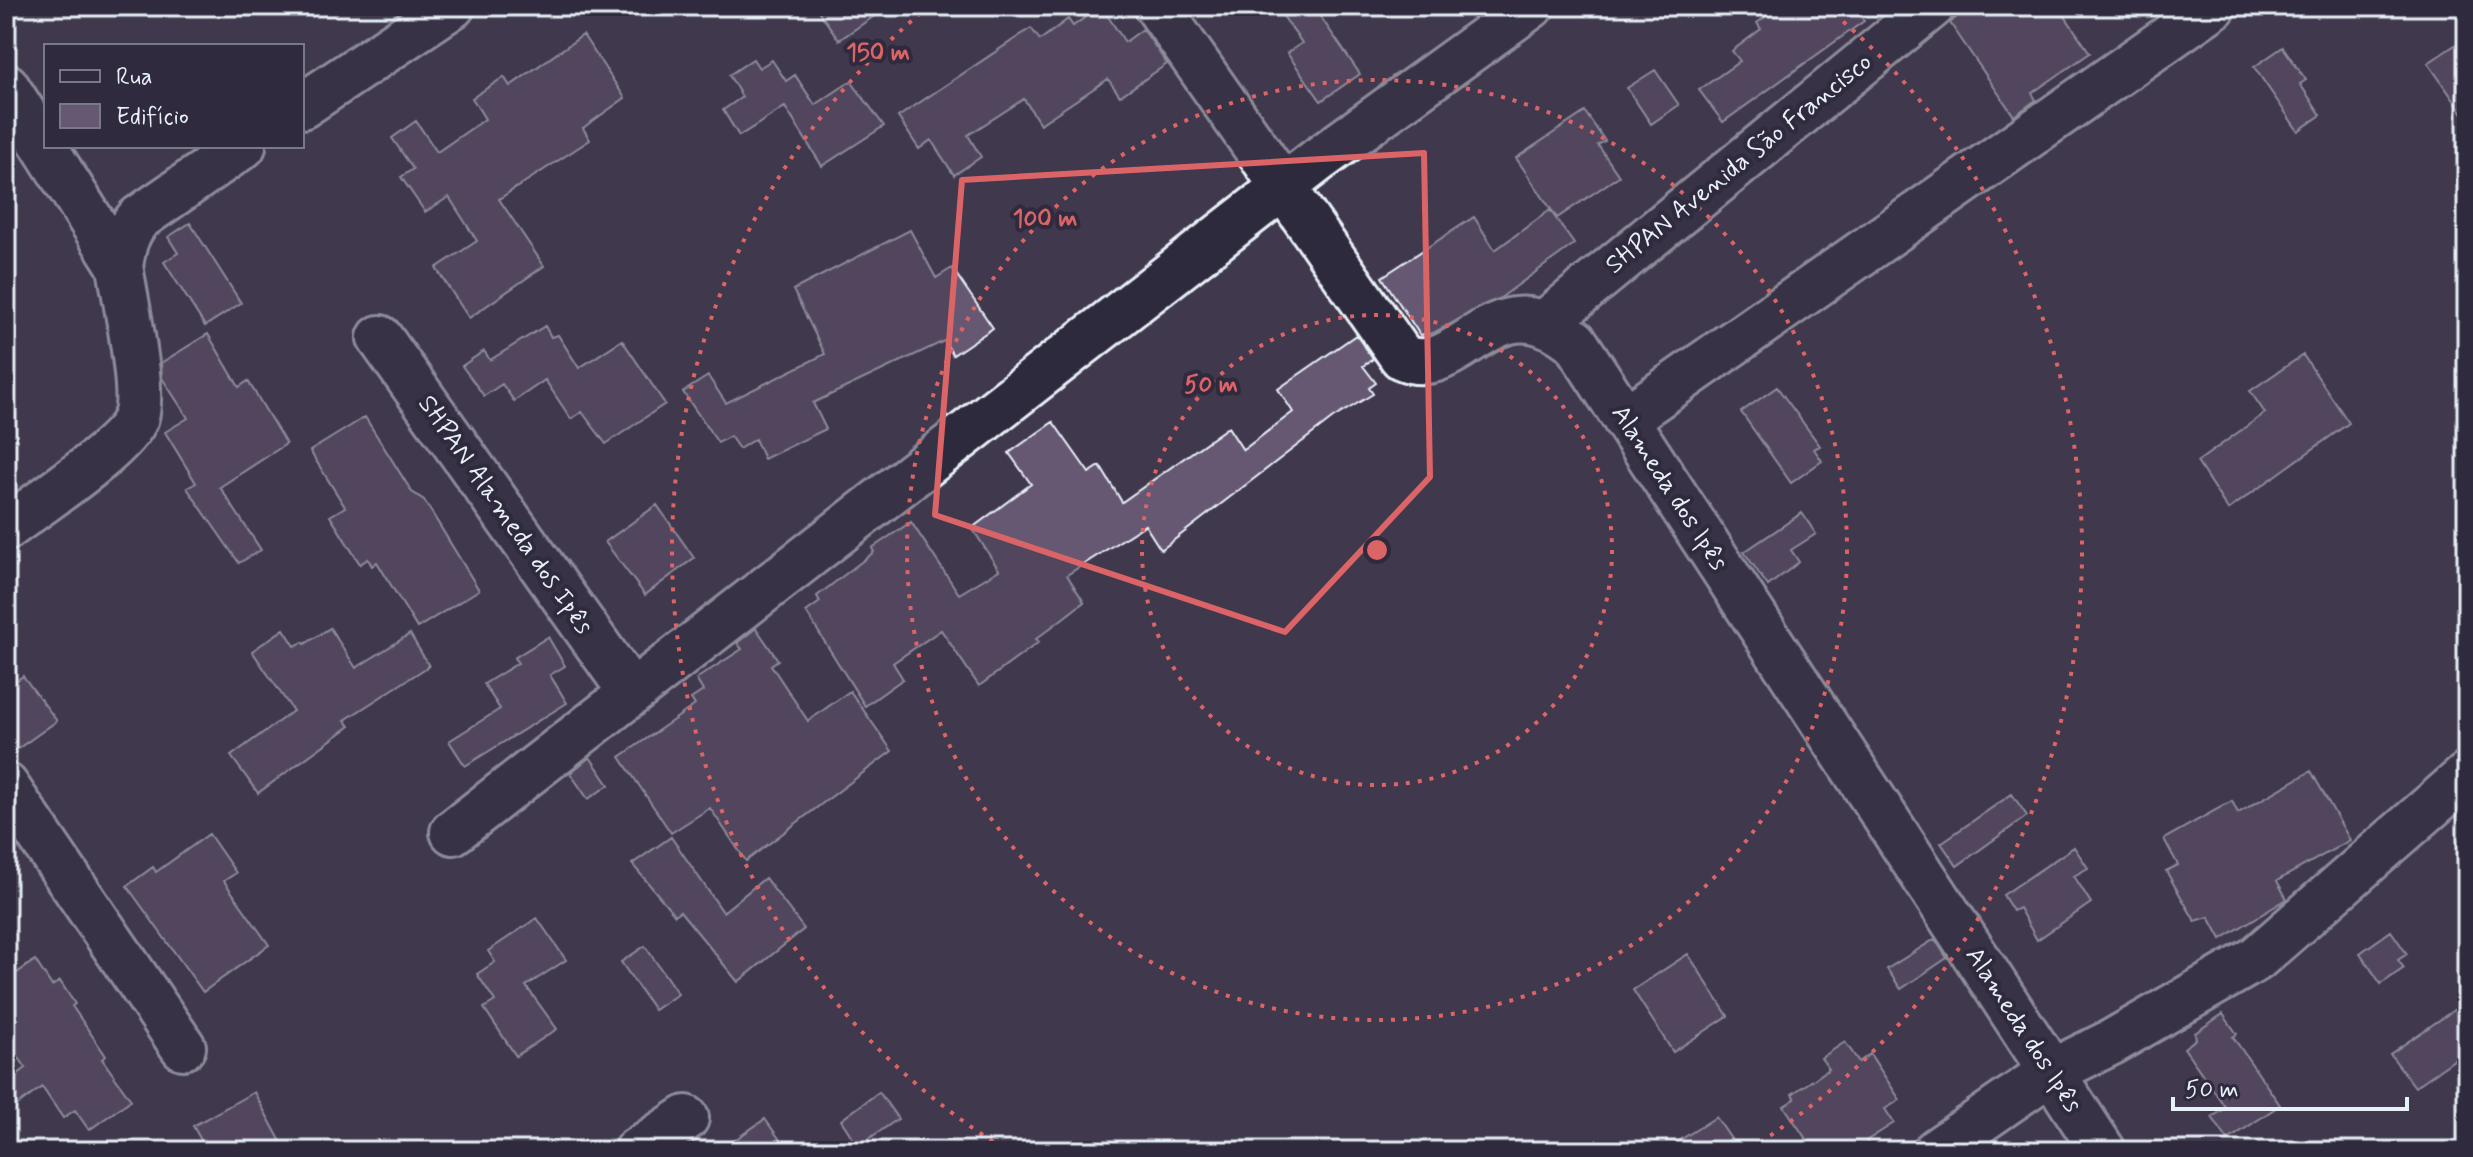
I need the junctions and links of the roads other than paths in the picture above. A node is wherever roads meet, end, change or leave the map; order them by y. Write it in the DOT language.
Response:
graph roads {
  1 [pos="452,6"];
  2 [pos="1157,6"];
  3 [pos="1531,6"];
  4 [pos="1932,6"];
  5 [pos="2214,6"];
  6 [pos="6,86"];
  7 [pos="304,105"];
  8 [pos="44,146"];
  9 [pos="45,148"];
  10 [pos="240,148"];
  11 [pos="1283,189"];
  12 [pos="120,266"];
  13 [pos="1546,322"];
  14 [pos="380,338"];
  15 [pos="1625,419"];
  16 [pos="6,528"];
  17 [pos="631,692"];
  18 [pos="2467,775"];
  19 [pos="6,786"];
  20 [pos="453,832"];
  21 [pos="183,1047"];
  22 [pos="2049,1073"];
  23 [pos="686,1118"];
  24 [pos="636,1151"];
  25 [pos="1936,1151"];
  26 [pos="2103,1151"];
  1 -- 7 [label="street"];
  2 -- 11 [label="street"];
  3 -- 11 [label="street"];
  4 -- 13 [label="street, SHPAN Avenida São Francisco"];
  5 -- 15 [label="street"];
  6 -- 8 [label="street"];
  9 -- 12 [label="street"];
  10 -- 12 [label="street"];
  11 -- 13 [label="street"];
  11 -- 17 [label="street"];
  12 -- 16 [label="street"];
  13 -- 15 [label="street, Alameda dos Ipês"];
  14 -- 17 [label="street, SHPAN Alameda dos Ipês"];
  15 -- 22 [label="street, Alameda dos Ipês"];
  17 -- 20 [label="street"];
  18 -- 22 [label="street"];
  19 -- 21 [label="street"];
  22 -- 25 [label="street"];
  22 -- 26 [label="street, Alameda dos Ipês"];
  23 -- 24 [label="street"];
}
